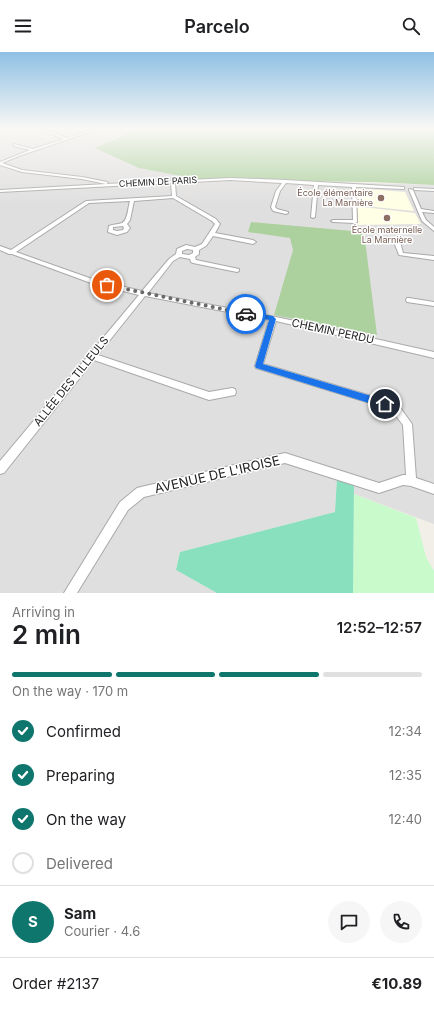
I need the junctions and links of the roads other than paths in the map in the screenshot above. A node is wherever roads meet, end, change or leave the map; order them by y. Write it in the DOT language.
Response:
graph roads {
  1 [pos="23,154"];
  2 [pos="0,163"];
  3 [pos="173,182"];
  4 [pos="284,182"];
  5 [pos="316,183"];
  6 [pos="112,185"];
  7 [pos="354,185"];
  8 [pos="413,190"];
  9 [pos="434,190"];
  10 [pos="0,191"];
  11 [pos="174,197"];
  12 [pos="132,200"];
  13 [pos="420,210"];
  14 [pos="434,212"];
  15 [pos="286,213"];
  16 [pos="313,217"];
  17 [pos="333,221"];
  18 [pos="124,224"];
  19 [pos="434,229"];
  20 [pos="212,234"];
  21 [pos="253,242"];
  22 [pos="397,242"];
  23 [pos="0,248"];
  24 [pos="196,249"];
  25 [pos="11,253"];
  26 [pos="179,255"];
  27 [pos="192,256"];
  28 [pos="434,258"];
  29 [pos="237,270"];
  30 [pos="143,294"];
  31 [pos="410,300"];
  32 [pos="434,304"];
  33 [pos="273,319"];
  34 [pos="434,354"];
  35 [pos="93,356"];
  36 [pos="232,392"];
  37 [pos="0,469"];
  38 [pos="411,481"];
  39 [pos="434,489"];
  40 [pos="70,593"];
  1 -- 2 [label="street"];
  2 -- 6 [label="street"];
  3 -- 4 [label="street, CHEMIN DE PARIS"];
  3 -- 6 [label="street, CHEMIN DE PARIS"];
  3 -- 11 [label="street"];
  4 -- 5 [label="street, CHEMIN DE PARIS"];
  4 -- 15 [label="street"];
  5 -- 7 [label="street, CHEMIN DE PARIS"];
  5 -- 16 [label="street"];
  6 -- 10 [label="street, CHEMIN DE PARIS"];
  7 -- 8 [label="street, CHEMIN DE PARIS"];
  7 -- 17 [label="street"];
  8 -- 9 [label="street, CHEMIN DE PARIS"];
  8 -- 13 [label="street"];
  11 -- 12 [label="street"];
  11 -- 20 [label="street"];
  12 -- 18 [label="street"];
  12 -- 25 [label="street"];
  13 -- 14 [label="street"];
  13 -- 19 [label="street"];
  20 -- 21 [label="street"];
  20 -- 24 [label="street"];
  22 -- 28 [label="street"];
  23 -- 25 [label="street, CHEMIN PERDU"];
  24 -- 26 [label="street, ALLÉE DES TILLEULS"];
  24 -- 27 [label="street"];
  25 -- 30 [label="street, CHEMIN PERDU"];
  26 -- 27 [label="street"];
  26 -- 30 [label="street, ALLÉE DES TILLEULS"];
  27 -- 29 [label="street"];
  30 -- 33 [label="street, CHEMIN PERDU"];
  30 -- 35 [label="street, ALLÉE DES TILLEULS"];
  31 -- 32 [label="street"];
  33 -- 34 [label="street, CHEMIN PERDU"];
  33 -- 38 [label="street"];
  35 -- 36 [label="street"];
  35 -- 37 [label="street, ALLÉE DES TILLEULS"];
  38 -- 39 [label="street, AVENUE DE L'IROISE"];
  38 -- 40 [label="street, AVENUE DE L'IROISE"];
}
